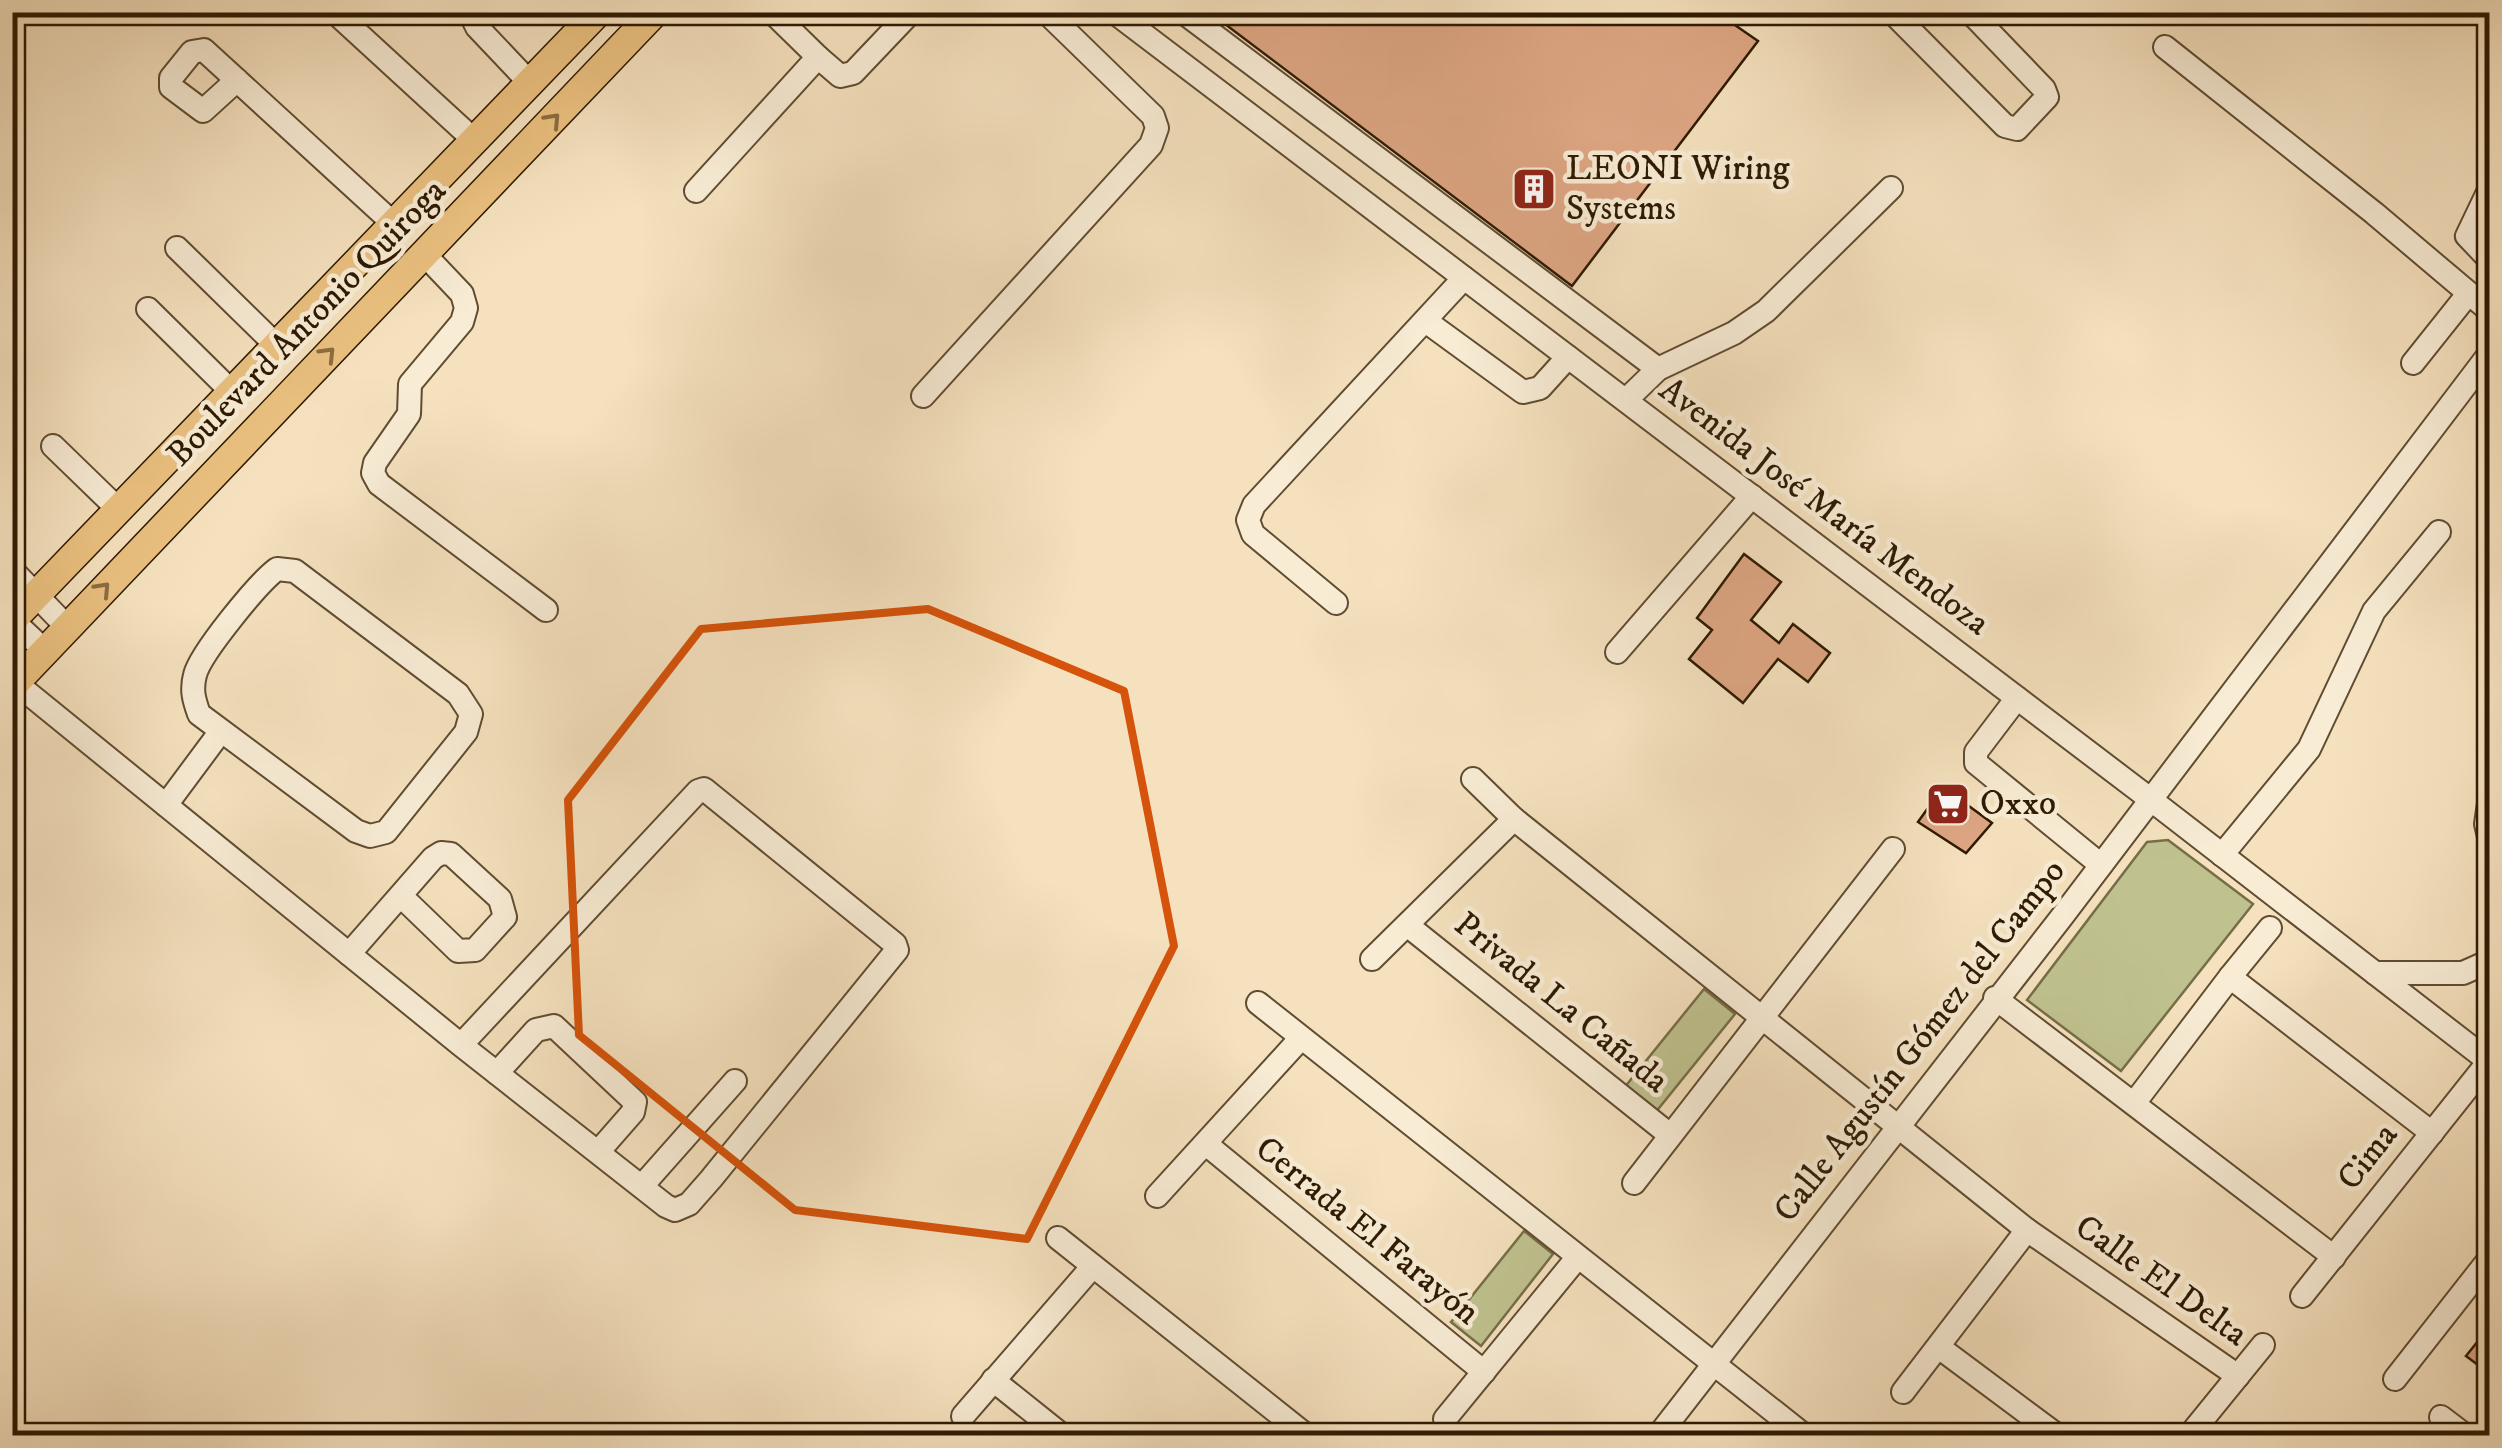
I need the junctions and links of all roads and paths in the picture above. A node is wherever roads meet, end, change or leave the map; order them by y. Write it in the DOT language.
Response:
graph roads {
  1 [pos="479,12"];
  2 [pos="656,12"];
  3 [pos="772,12"];
  4 [pos="911,12"];
  5 [pos="1046,12"];
  6 [pos="1114,12"];
  7 [pos="1182,12"];
  8 [pos="1892,12"];
  9 [pos="1970,12"];
  10 [pos="341,14"];
  11 [pos="592,15"];
  12 [pos="2165,48"];
  13 [pos="818,56"];
  14 [pos="237,80"];
  15 [pos="530,83"];
  16 [pos="474,140"];
  17 [pos="1891,188"];
  18 [pos="2490,188"];
  19 [pos="696,192"];
  20 [pos="394,224"];
  21 [pos="177,248"];
  22 [pos="425,255"];
  23 [pos="2490,260"];
  24 [pos="1464,278"];
  25 [pos="2468,294"];
  26 [pos="148,309"];
  27 [pos="2490,312"];
  28 [pos="1427,322"];
  29 [pos="276,346"];
  30 [pos="2490,353"];
  31 [pos="1568,357"];
  32 [pos="2413,364"];
  33 [pos="1658,369"];
  34 [pos="232,392"];
  35 [pos="924,396"];
  36 [pos="1626,400"];
  37 [pos="54,446"];
  38 [pos="1752,496"];
  39 [pos="118,510"];
  40 [pos="2439,532"];
  41 [pos="12,570"];
  42 [pos="36,595"];
  43 [pos="1336,603"];
  44 [pos="546,610"];
  45 [pos="13,620"];
  46 [pos="68,627"];
  47 [pos="45,651"];
  48 [pos="1617,652"];
  49 [pos="13,683"];
  50 [pos="2018,698"];
  51 [pos="222,731"];
  52 [pos="1473,780"];
  53 [pos="2490,796"];
  54 [pos="2150,799"];
  55 [pos="166,805"];
  56 [pos="1514,818"];
  57 [pos="2490,840"];
  58 [pos="1893,849"];
  59 [pos="2222,855"];
  60 [pos="2101,865"];
  61 [pos="401,896"];
  62 [pos="1407,925"];
  63 [pos="2270,928"];
  64 [pos="349,954"];
  65 [pos="1372,960"];
  66 [pos="2490,961"];
  67 [pos="2375,973"];
  68 [pos="2230,977"];
  69 [pos="1996,998"];
  70 [pos="1258,1003"];
  71 [pos="1762,1018"];
  72 [pos="1301,1038"];
  73 [pos="461,1045"];
  74 [pos="2489,1062"];
  75 [pos="497,1073"];
  76 [pos="736,1081"];
  77 [pos="2135,1102"];
  78 [pos="1899,1125"];
  79 [pos="2432,1133"];
  80 [pos="1670,1135"];
  81 [pos="1206,1144"];
  82 [pos="598,1152"];
  83 [pos="1634,1183"];
  84 [pos="642,1186"];
  85 [pos="1157,1196"];
  86 [pos="2028,1230"];
  87 [pos="1058,1238"];
  88 [pos="2334,1256"];
  89 [pos="1577,1258"];
  90 [pos="2490,1258"];
  91 [pos="1093,1266"];
  92 [pos="2302,1296"];
  93 [pos="2263,1345"];
  94 [pos="1940,1348"];
  95 [pos="1714,1366"];
  96 [pos="1484,1372"];
  97 [pos="2238,1376"];
  98 [pos="2395,1378"];
  99 [pos="993,1380"];
  100 [pos="1903,1392"];
  101 [pos="963,1416"];
  102 [pos="2442,1416"];
  103 [pos="1445,1419"];
  104 [pos="1063,1436"];
  105 [pos="1307,1436"];
  106 [pos="1658,1436"];
  107 [pos="1805,1436"];
  108 [pos="2058,1436"];
  109 [pos="2189,1436"];
  110 [pos="2466,1436"];
  1 -- 15 [label="street"];
  22 -- 2 [label="main road, Boulevard Antonio Quiroga, one-way"];
  3 -- 13 [label="street"];
  4 -- 13 [label="street"];
  5 -- 35 [label="street"];
  6 -- 24 [label="street, Avenida José María Mendoza"];
  7 -- 33 [label="street"];
  8 -- 9 [label="street"];
  10 -- 16 [label="street"];
  11 -- 15 [label="main road, Boulevard Antonio Quiroga"];
  12 -- 25 [label="street"];
  13 -- 19 [label="street"];
  14 -- 14 [label="street"];
  14 -- 20 [label="street"];
  15 -- 16 [label="main road, Boulevard Antonio Quiroga"];
  16 -- 20 [label="main road, Boulevard Antonio Quiroga"];
  17 -- 33 [label="street"];
  18 -- 23 [label="street"];
  20 -- 29 [label="main road, Boulevard Antonio Quiroga"];
  21 -- 29 [label="street"];
  22 -- 44 [label="street"];
  46 -- 22 [label="main road, Boulevard Antonio Quiroga, one-way"];
  24 -- 28 [label="street"];
  24 -- 31 [label="street, Avenida José María Mendoza"];
  25 -- 27 [label="street"];
  25 -- 32 [label="street"];
  26 -- 34 [label="street"];
  28 -- 31 [label="street"];
  28 -- 43 [label="street"];
  29 -- 34 [label="main road, Boulevard Antonio Quiroga"];
  30 -- 54 [label="street, Calle Agustín Gómez del Campo"];
  31 -- 36 [label="street, Avenida José María Mendoza"];
  33 -- 36 [label="street"];
  34 -- 39 [label="main road, Boulevard Antonio Quiroga"];
  36 -- 38 [label="street, Avenida José María Mendoza"];
  37 -- 39 [label="street"];
  38 -- 48 [label="street"];
  38 -- 50 [label="street, Avenida José María Mendoza"];
  39 -- 42 [label="main road, Boulevard Antonio Quiroga"];
  40 -- 59 [label="street"];
  41 -- 42 [label="street"];
  42 -- 45 [label="main road, Boulevard Antonio Quiroga"];
  42 -- 46 [label="street"];
  45 -- 47 [label="street"];
  46 -- 47 [label="main road, Boulevard Antonio Quiroga"];
  47 -- 49 [label="main road, Boulevard Antonio Quiroga"];
  49 -- 55 [label="street"];
  50 -- 54 [label="street, Avenida José María Mendoza"];
  50 -- 60 [label="street"];
  51 -- 51 [label="street"];
  51 -- 55 [label="street"];
  52 -- 56 [label="street"];
  53 -- 57 [label="street"];
  54 -- 59 [label="street, Avenida José María Mendoza"];
  54 -- 60 [label="street, Calle Agustín Gómez del Campo"];
  55 -- 64 [label="street"];
  56 -- 62 [label="street, Privada La Cañada"];
  56 -- 71 [label="street"];
  58 -- 71 [label="street, Privada La Cañada"];
  59 -- 67 [label="street, Avenida José María Mendoza"];
  60 -- 69 [label="street, Calle Agustín Gómez del Campo"];
  61 -- 61 [label="street"];
  61 -- 64 [label="street"];
  62 -- 65 [label="street, Privada La Cañada"];
  62 -- 80 [label="street, Privada La Cañada"];
  63 -- 68 [label="street"];
  64 -- 73 [label="street"];
  66 -- 67 [label="street"];
  67 -- 74 [label="street, Avenida José María Mendoza"];
  68 -- 77 [label="street"];
  68 -- 79 [label="street, Cima"];
  69 -- 77 [label="street"];
  69 -- 78 [label="street, Calle Agustín Gómez del Campo"];
  70 -- 72 [label="street"];
  71 -- 78 [label="street"];
  71 -- 80 [label="street, Privada La Cañada"];
  72 -- 81 [label="street, Cerrada El Farayón"];
  72 -- 89 [label="street"];
  73 -- 75 [label="street"];
  73 -- 84 [label="street"];
  74 -- 79 [label="street"];
  75 -- 82 [label="street"];
  75 -- 82 [label="street"];
  76 -- 84 [label="street"];
  77 -- 88 [label="street"];
  78 -- 86 [label="street"];
  78 -- 95 [label="street, Calle Agustín Gómez del Campo"];
  79 -- 88 [label="street, Cima"];
  80 -- 83 [label="street, Privada La Cañada"];
  81 -- 85 [label="street, Cerrada El Farayón"];
  81 -- 96 [label="street, Cerrada El Farayón"];
  82 -- 84 [label="street"];
  86 -- 94 [label="street, Calle El Delta"];
  86 -- 97 [label="street, Calle El Delta"];
  87 -- 91 [label="street"];
  88 -- 92 [label="street, Cima"];
  89 -- 95 [label="street"];
  89 -- 96 [label="street, Cerrada El Farayón"];
  90 -- 98 [label="street"];
  91 -- 99 [label="street"];
  91 -- 105 [label="street"];
  93 -- 97 [label="street"];
  94 -- 100 [label="street, Calle El Delta"];
  94 -- 108 [label="street"];
  95 -- 106 [label="street, Calle Agustín Gómez del Campo"];
  95 -- 107 [label="street"];
  96 -- 103 [label="street, Cerrada El Farayón"];
  97 -- 109 [label="street, Calle El Delta"];
  99 -- 101 [label="street"];
  99 -- 104 [label="street"];
  102 -- 110 [label="street"];
}
